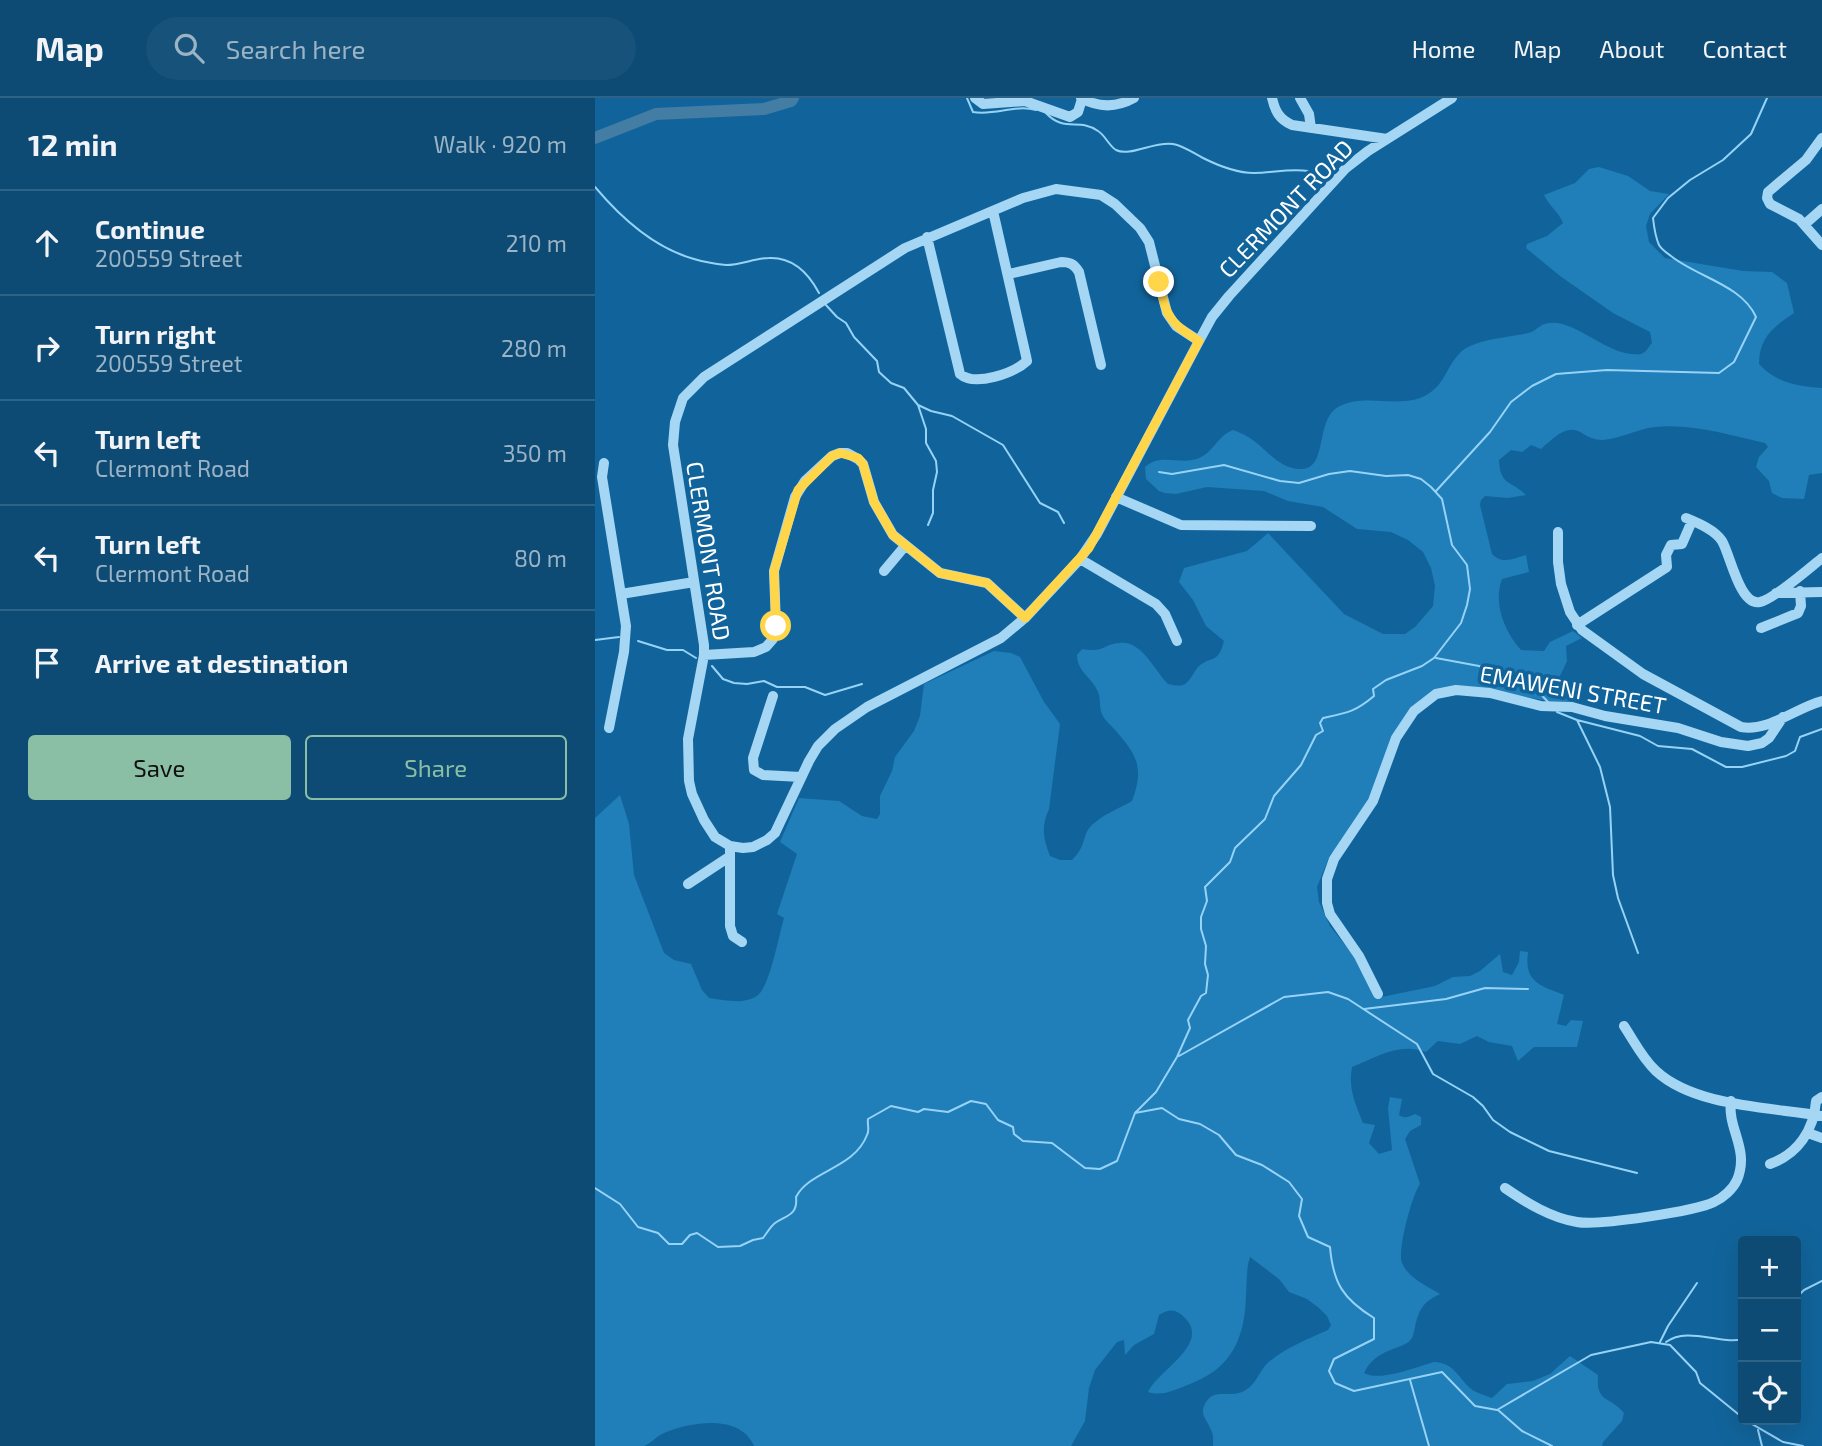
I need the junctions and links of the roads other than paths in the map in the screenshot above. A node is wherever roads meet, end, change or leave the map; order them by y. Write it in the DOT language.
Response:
graph roads {
  1 [pos="975,98"];
  2 [pos="1081,98"];
  3 [pos="1134,98"];
  4 [pos="1272,98"];
  5 [pos="1300,98"];
  6 [pos="1452,98"];
  7 [pos="1311,128"];
  8 [pos="1822,138"];
  9 [pos="1388,139"];
  10 [pos="1822,209"];
  11 [pos="993,211"];
  12 [pos="1805,224"];
  13 [pos="927,237"];
  14 [pos="1822,245"];
  15 [pos="1009,274"];
  16 [pos="1199,341"];
  17 [pos="1101,365"];
  18 [pos="604,463"];
  19 [pos="1116,497"];
  20 [pos="1311,526"];
  21 [pos="1558,532"];
  22 [pos="905,546"];
  23 [pos="1822,558"];
  24 [pos="1080,559"];
  25 [pos="884,571"];
  26 [pos="694,582"];
  27 [pos="1800,591"];
  28 [pos="1822,592"];
  29 [pos="1775,593"];
  30 [pos="621,594"];
  31 [pos="1025,618"];
  32 [pos="1577,625"];
  33 [pos="1761,628"];
  34 [pos="1177,641"];
  35 [pos="704,655"];
  36 [pos="773,696"];
  37 [pos="1822,701"];
  38 [pos="1783,717"];
  39 [pos="609,728"];
  40 [pos="801,777"];
  41 [pos="729,852"];
  42 [pos="688,884"];
  43 [pos="741,942"];
  44 [pos="1378,994"];
  45 [pos="1624,1026"];
  46 [pos="1822,1097"];
  47 [pos="1731,1101"];
  48 [pos="1819,1115"];
  49 [pos="1808,1133"];
  50 [pos="1822,1138"];
  51 [pos="1770,1164"];
  52 [pos="1505,1188"];
  1 -- 2 [label="street"];
  2 -- 3 [label="street"];
  4 -- 7 [label="street"];
  5 -- 7 [label="street"];
  6 -- 9 [label="street, CLERMONT ROAD"];
  7 -- 9 [label="street"];
  8 -- 12 [label="street"];
  9 -- 16 [label="street, CLERMONT ROAD"];
  10 -- 12 [label="street"];
  11 -- 13 [label="street, CLERMONT ROAD"];
  11 -- 15 [label="street"];
  11 -- 16 [label="street, CLERMONT ROAD"];
  12 -- 14 [label="street"];
  13 -- 15 [label="street"];
  13 -- 26 [label="street, CLERMONT ROAD"];
  15 -- 17 [label="street"];
  16 -- 19 [label="street, CLERMONT ROAD"];
  18 -- 30 [label="street"];
  19 -- 20 [label="street"];
  19 -- 24 [label="street, CLERMONT ROAD"];
  21 -- 32 [label="street"];
  22 -- 25 [label="street"];
  22 -- 31 [label="street"];
  22 -- 35 [label="street"];
  23 -- 29 [label="street"];
  24 -- 31 [label="street, CLERMONT ROAD"];
  24 -- 34 [label="street"];
  26 -- 30 [label="street"];
  26 -- 35 [label="street, CLERMONT ROAD"];
  27 -- 28 [label="street"];
  27 -- 29 [label="street"];
  27 -- 33 [label="street"];
  29 -- 32 [label="street"];
  30 -- 39 [label="street"];
  31 -- 40 [label="street, CLERMONT ROAD"];
  32 -- 38 [label="street"];
  35 -- 41 [label="street, CLERMONT ROAD"];
  36 -- 40 [label="street"];
  37 -- 38 [label="street"];
  38 -- 44 [label="street, EMAWENI STREET"];
  40 -- 41 [label="street, CLERMONT ROAD"];
  41 -- 42 [label="street"];
  41 -- 43 [label="street"];
  45 -- 47 [label="street"];
  46 -- 48 [label="street"];
  47 -- 48 [label="street"];
  47 -- 52 [label="street"];
  48 -- 49 [label="street"];
  49 -- 50 [label="street"];
  49 -- 51 [label="street"];
}
